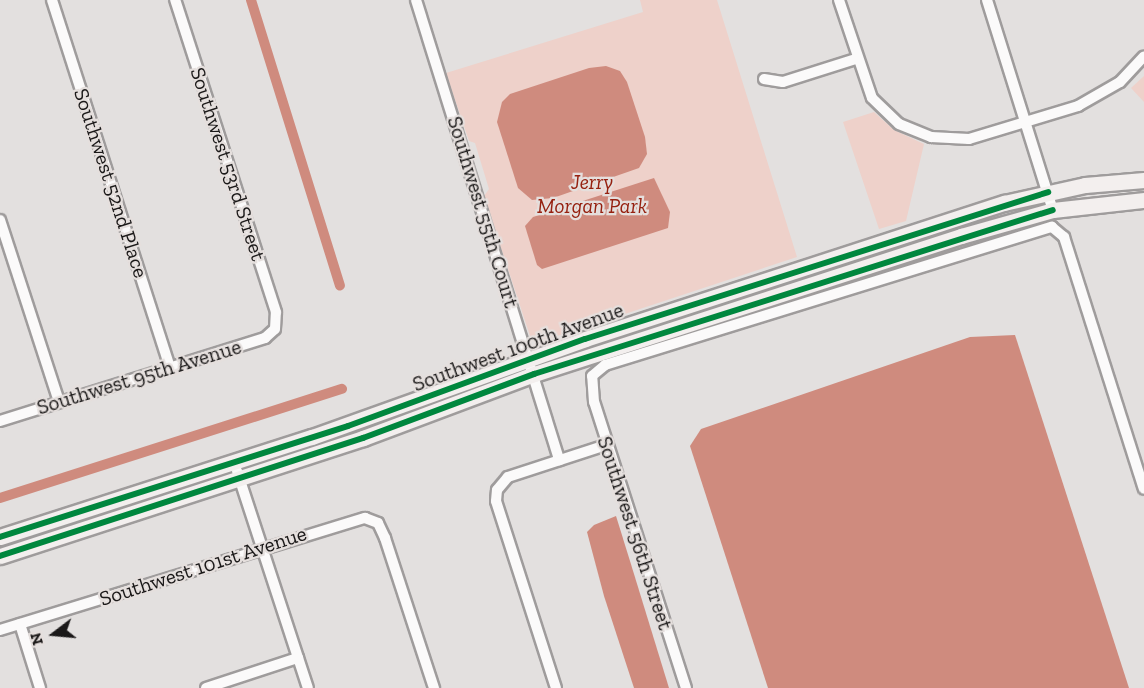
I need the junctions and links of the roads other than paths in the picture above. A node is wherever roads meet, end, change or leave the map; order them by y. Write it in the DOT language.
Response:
graph roads {
  1 [pos="52,0"];
  2 [pos="175,0"];
  3 [pos="416,0"];
  4 [pos="839,0"];
  5 [pos="987,0"];
  6 [pos="1144,56"];
  7 [pos="856,59"];
  8 [pos="764,79"];
  9 [pos="1026,123"];
  10 [pos="1144,180"];
  11 [pos="1048,192"];
  12 [pos="1144,200"];
  13 [pos="1053,210"];
  14 [pos="0,220"];
  15 [pos="275,329"];
  16 [pos="529,358"];
  17 [pos="170,367"];
  18 [pos="534,374"];
  19 [pos="59,402"];
  20 [pos="0,421"];
  21 [pos="606,445"];
  22 [pos="559,460"];
  23 [pos="234,462"];
  24 [pos="240,479"];
  25 [pos="1144,489"];
  26 [pos="0,537"];
  27 [pos="263,548"];
  28 [pos="0,556"];
  29 [pos="20,624"];
  30 [pos="0,630"];
  31 [pos="298,658"];
  32 [pos="40,688"];
  33 [pos="206,688"];
  34 [pos="308,688"];
  35 [pos="434,688"];
  36 [pos="556,688"];
  37 [pos="686,688"];
  1 -- 17 [label="street, Southwest 52nd Place"];
  2 -- 15 [label="street, Southwest 53rd Street"];
  3 -- 16 [label="street, Southwest 55th Court"];
  4 -- 7 [label="street"];
  5 -- 9 [label="street"];
  6 -- 9 [label="street"];
  7 -- 8 [label="street"];
  7 -- 9 [label="street"];
  9 -- 11 [label="street"];
  10 -- 11 [label="main road, Southwest 100th Avenue"];
  11 -- 13 [label="street"];
  11 -- 16 [label="main road, Southwest 100th Avenue"];
  12 -- 13 [label="main road, Southwest 100th Avenue"];
  13 -- 18 [label="main road, Southwest 100th Avenue"];
  14 -- 19 [label="street"];
  15 -- 17 [label="street, Southwest 95th Avenue"];
  16 -- 18 [label="street, Southwest 55th Court"];
  16 -- 23 [label="main road, Southwest 100th Avenue"];
  17 -- 19 [label="street, Southwest 95th Avenue"];
  18 -- 22 [label="street, Southwest 55th Court"];
  18 -- 24 [label="main road, Southwest 100th Avenue"];
  19 -- 20 [label="street, Southwest 95th Avenue"];
  21 -- 22 [label="street"];
  21 -- 25 [label="street, Southwest 56th Street"];
  21 -- 37 [label="street, Southwest 56th Street"];
  22 -- 36 [label="street"];
  23 -- 24 [label="street"];
  23 -- 26 [label="main road, Southwest 100th Avenue"];
  24 -- 27 [label="street"];
  24 -- 28 [label="main road, Southwest 100th Avenue"];
  27 -- 29 [label="street, Southwest 101st Avenue"];
  27 -- 31 [label="street"];
  27 -- 35 [label="street, Southwest 101st Avenue"];
  29 -- 30 [label="street, Southwest 101st Avenue"];
  29 -- 32 [label="street"];
  31 -- 33 [label="street"];
  31 -- 34 [label="street"];
}
